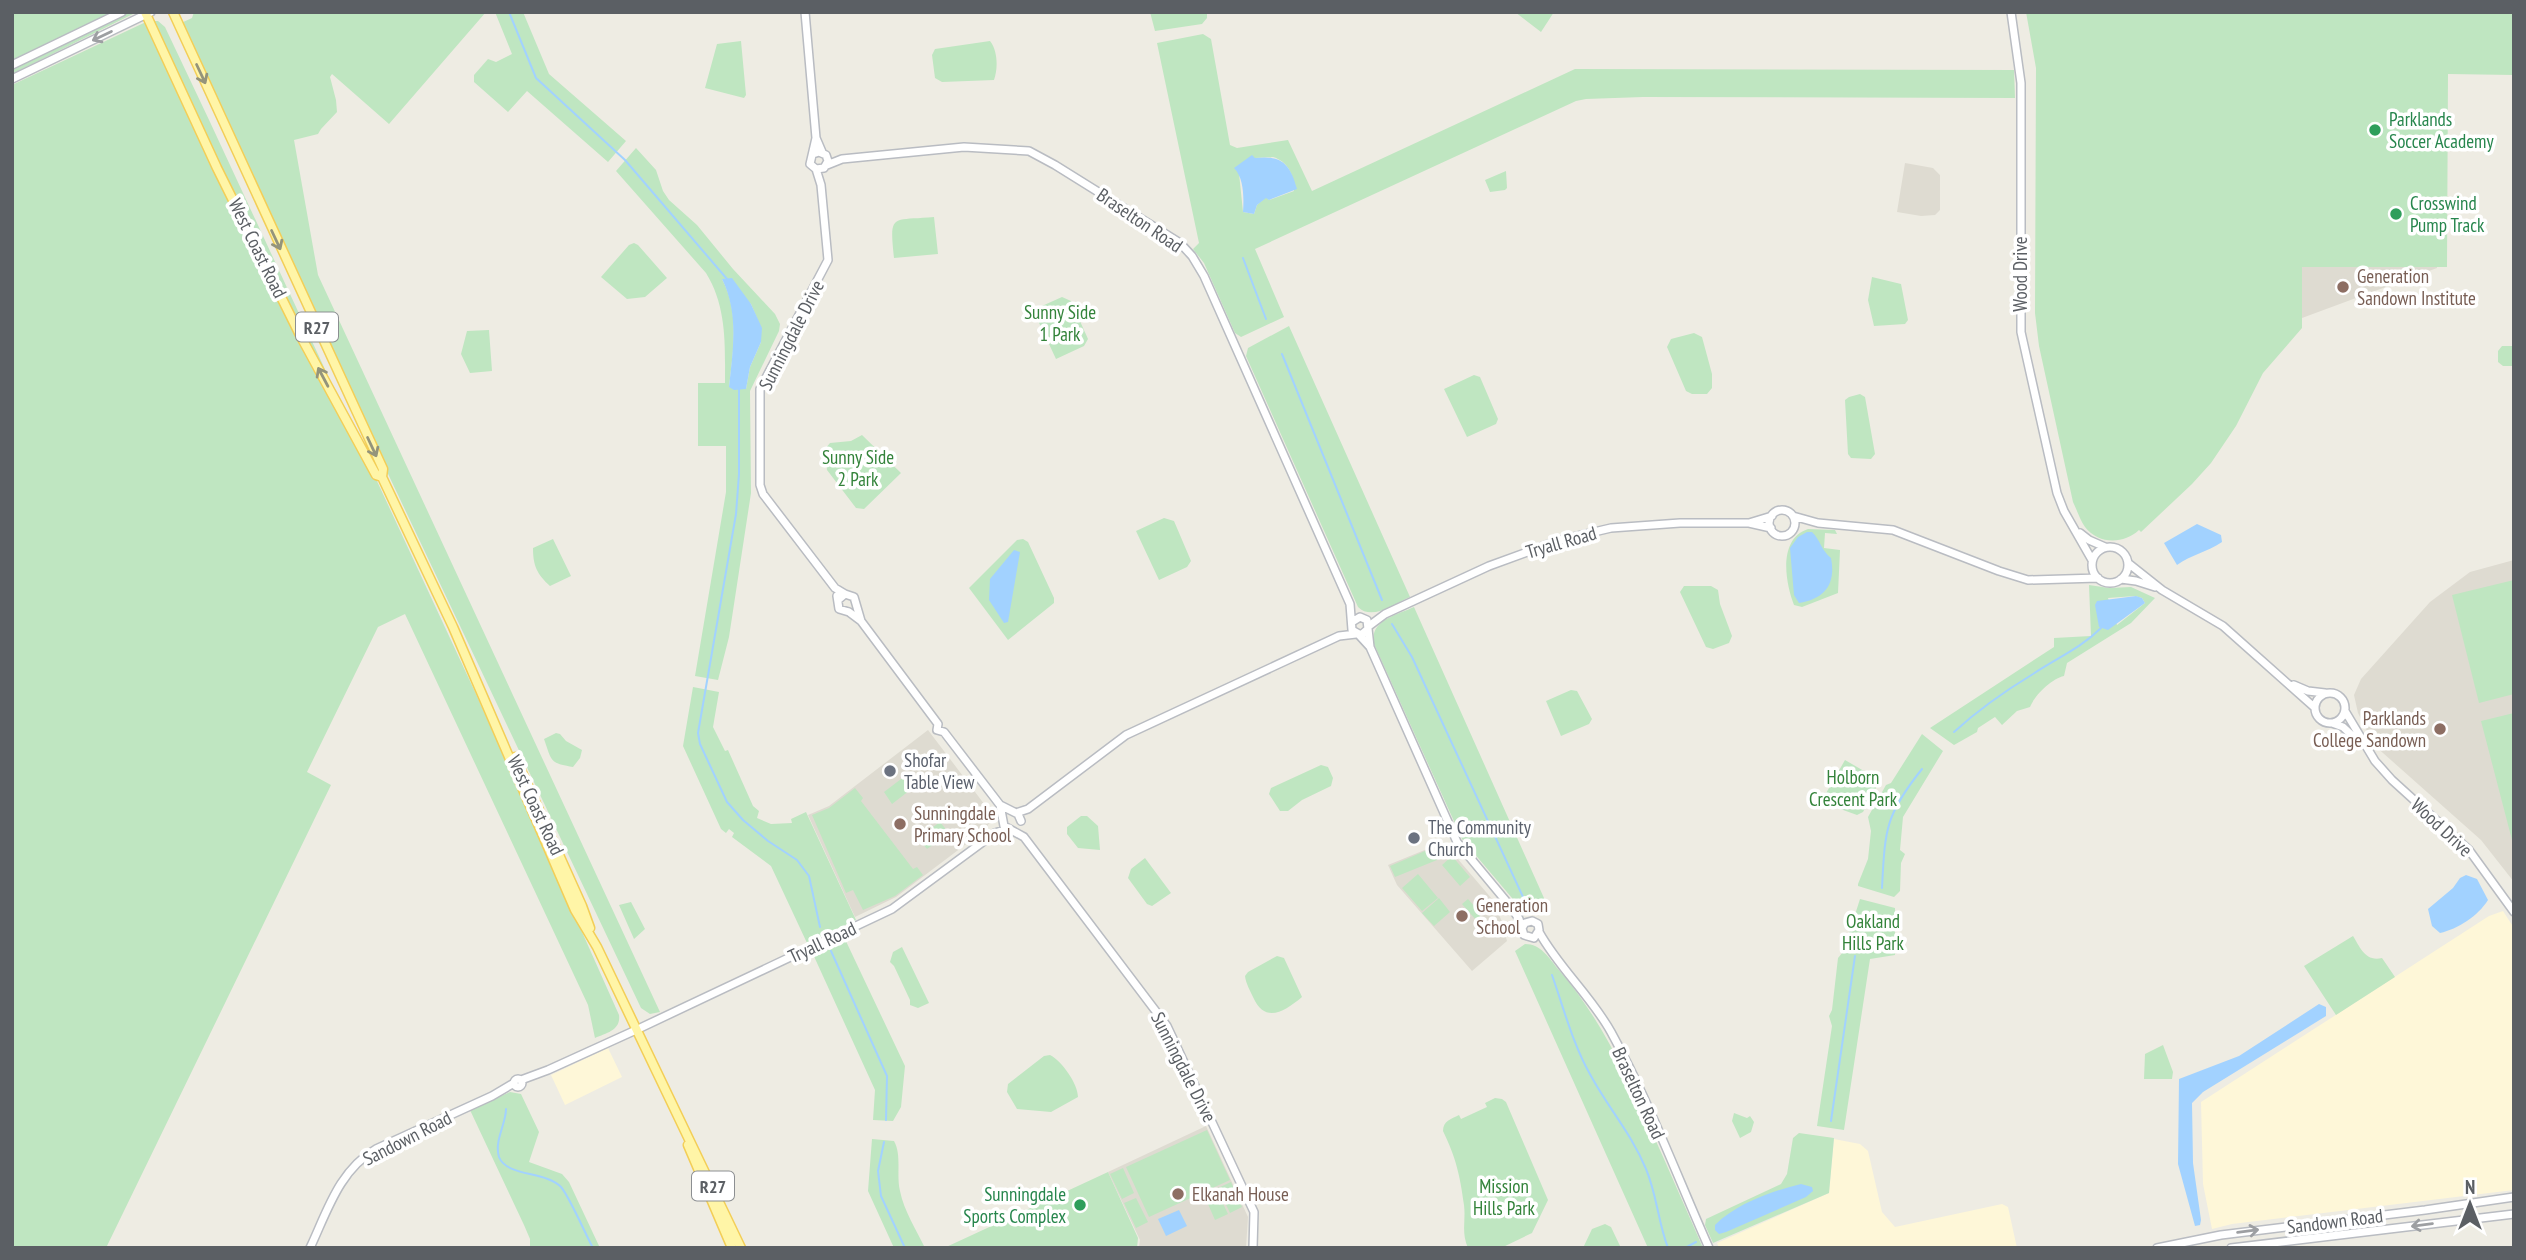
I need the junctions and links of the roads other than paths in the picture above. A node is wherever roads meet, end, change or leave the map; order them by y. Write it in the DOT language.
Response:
graph roads {
  1 [pos="122,12"];
  2 [pos="173,12"];
  3 [pos="805,12"];
  4 [pos="2011,12"];
  5 [pos="147,13"];
  6 [pos="12,65"];
  7 [pos="12,79"];
  8 [pos="820,154"];
  9 [pos="842,159"];
  10 [pos="822,167"];
  11 [pos="382,477"];
  12 [pos="1772,516"];
  13 [pos="1793,516"];
  14 [pos="1749,523"];
  15 [pos="1818,523"];
  16 [pos="1771,528"];
  17 [pos="1794,528"];
  18 [pos="2074,528"];
  19 [pos="2105,547"];
  20 [pos="2128,562"];
  21 [pos="2092,563"];
  22 [pos="2098,578"];
  23 [pos="2121,579"];
  24 [pos="2060,580"];
  25 [pos="835,588"];
  26 [pos="2162,590"];
  27 [pos="845,594"];
  28 [pos="838,600"];
  29 [pos="856,604"];
  30 [pos="1350,604"];
  31 [pos="849,612"];
  32 [pos="861,621"];
  33 [pos="1352,623"];
  34 [pos="1366,623"];
  35 [pos="1357,634"];
  36 [pos="1339,636"];
  37 [pos="1370,647"];
  38 [pos="2284,680"];
  39 [pos="2325,693"];
  40 [pos="2315,707"];
  41 [pos="2345,711"];
  42 [pos="2332,723"];
  43 [pos="2364,746"];
  44 [pos="1000,805"];
  45 [pos="1028,808"];
  46 [pos="1013,812"];
  47 [pos="1021,822"];
  48 [pos="1007,825"];
  49 [pos="1024,837"];
  50 [pos="1511,907"];
  51 [pos="2514,912"];
  52 [pos="1530,921"];
  53 [pos="1522,929"];
  54 [pos="1539,932"];
  55 [pos="1531,938"];
  56 [pos="1549,950"];
  57 [pos="636,1030"];
  58 [pos="682,1126"];
  59 [pos="2514,1197"];
  60 [pos="2514,1214"];
  61 [pos="310,1248"];
  62 [pos="732,1248"];
  63 [pos="741,1248"];
  64 [pos="1253,1248"];
  65 [pos="1709,1248"];
  66 [pos="2157,1248"];
  67 [pos="2231,1248"];
  1 -- 6 [label="street"];
  2 -- 11 [label="main road, West Coast Road / R27, one-way"];
  3 -- 8 [label="street"];
  4 -- 18 [label="street, Wood Drive"];
  5 -- 7 [label="street, one-way"];
  11 -- 5 [label="main road, West Coast Road / R27, one-way"];
  8 -- 9 [label="street, Braselton Road"];
  8 -- 10 [label="street"];
  8 -- 10 [label="street"];
  9 -- 10 [label="street, Braselton Road"];
  9 -- 30 [label="street, Braselton Road"];
  10 -- 25 [label="street, Sunningdale Drive"];
  11 -- 57 [label="main road, West Coast Road / R27"];
  12 -- 13 [label="street"];
  12 -- 14 [label="street, Tryall Road"];
  12 -- 16 [label="street"];
  13 -- 15 [label="street"];
  13 -- 17 [label="street"];
  14 -- 16 [label="street, Tryall Road"];
  14 -- 34 [label="street, Tryall Road"];
  15 -- 17 [label="street"];
  15 -- 24 [label="street"];
  16 -- 17 [label="street"];
  18 -- 19 [label="street"];
  18 -- 21 [label="street, Wood Drive"];
  19 -- 20 [label="street"];
  19 -- 21 [label="street"];
  20 -- 23 [label="street"];
  20 -- 26 [label="street"];
  21 -- 22 [label="street"];
  21 -- 24 [label="street"];
  22 -- 23 [label="street"];
  22 -- 24 [label="street"];
  23 -- 26 [label="street"];
  25 -- 27 [label="street, Sunningdale Drive"];
  25 -- 28 [label="street, Sunningdale Drive"];
  26 -- 38 [label="street"];
  27 -- 28 [label="street"];
  27 -- 29 [label="street"];
  28 -- 31 [label="street"];
  29 -- 31 [label="street"];
  29 -- 32 [label="street"];
  30 -- 33 [label="street, Braselton Road"];
  30 -- 34 [label="street, Braselton Road"];
  31 -- 32 [label="street"];
  32 -- 44 [label="street"];
  33 -- 34 [label="street"];
  33 -- 35 [label="street"];
  33 -- 36 [label="street"];
  34 -- 35 [label="street"];
  34 -- 37 [label="street"];
  35 -- 36 [label="street"];
  35 -- 37 [label="street"];
  36 -- 45 [label="street"];
  37 -- 50 [label="street"];
  38 -- 39 [label="street"];
  38 -- 40 [label="street"];
  39 -- 40 [label="street"];
  39 -- 41 [label="street"];
  40 -- 42 [label="street"];
  41 -- 42 [label="street"];
  41 -- 43 [label="street, Wood Drive"];
  42 -- 43 [label="street, Wood Drive"];
  43 -- 51 [label="street, Wood Drive"];
  44 -- 46 [label="street"];
  44 -- 48 [label="street"];
  45 -- 46 [label="street"];
  45 -- 47 [label="street"];
  46 -- 47 [label="street, Sunningdale Drive"];
  46 -- 48 [label="street"];
  47 -- 48 [label="street"];
  47 -- 49 [label="street, Sunningdale Drive"];
  48 -- 49 [label="street, Sunningdale Drive"];
  48 -- 57 [label="street, Tryall Road"];
  49 -- 64 [label="street, Sunningdale Drive"];
  50 -- 52 [label="street"];
  50 -- 53 [label="street"];
  52 -- 53 [label="street"];
  52 -- 54 [label="street"];
  53 -- 55 [label="street"];
  54 -- 55 [label="street"];
  54 -- 56 [label="street, Braselton Road"];
  55 -- 56 [label="street, Braselton Road"];
  56 -- 65 [label="street, Braselton Road"];
  57 -- 58 [label="main road, R27"];
  57 -- 61 [label="street, Sandown Road"];
  58 -- 62 [label="main road, R27"];
  58 -- 63 [label="main road, R27"];
  66 -- 59 [label="street, Sandown Road, one-way"];
  60 -- 67 [label="street, Sandown Road, one-way"];
}
